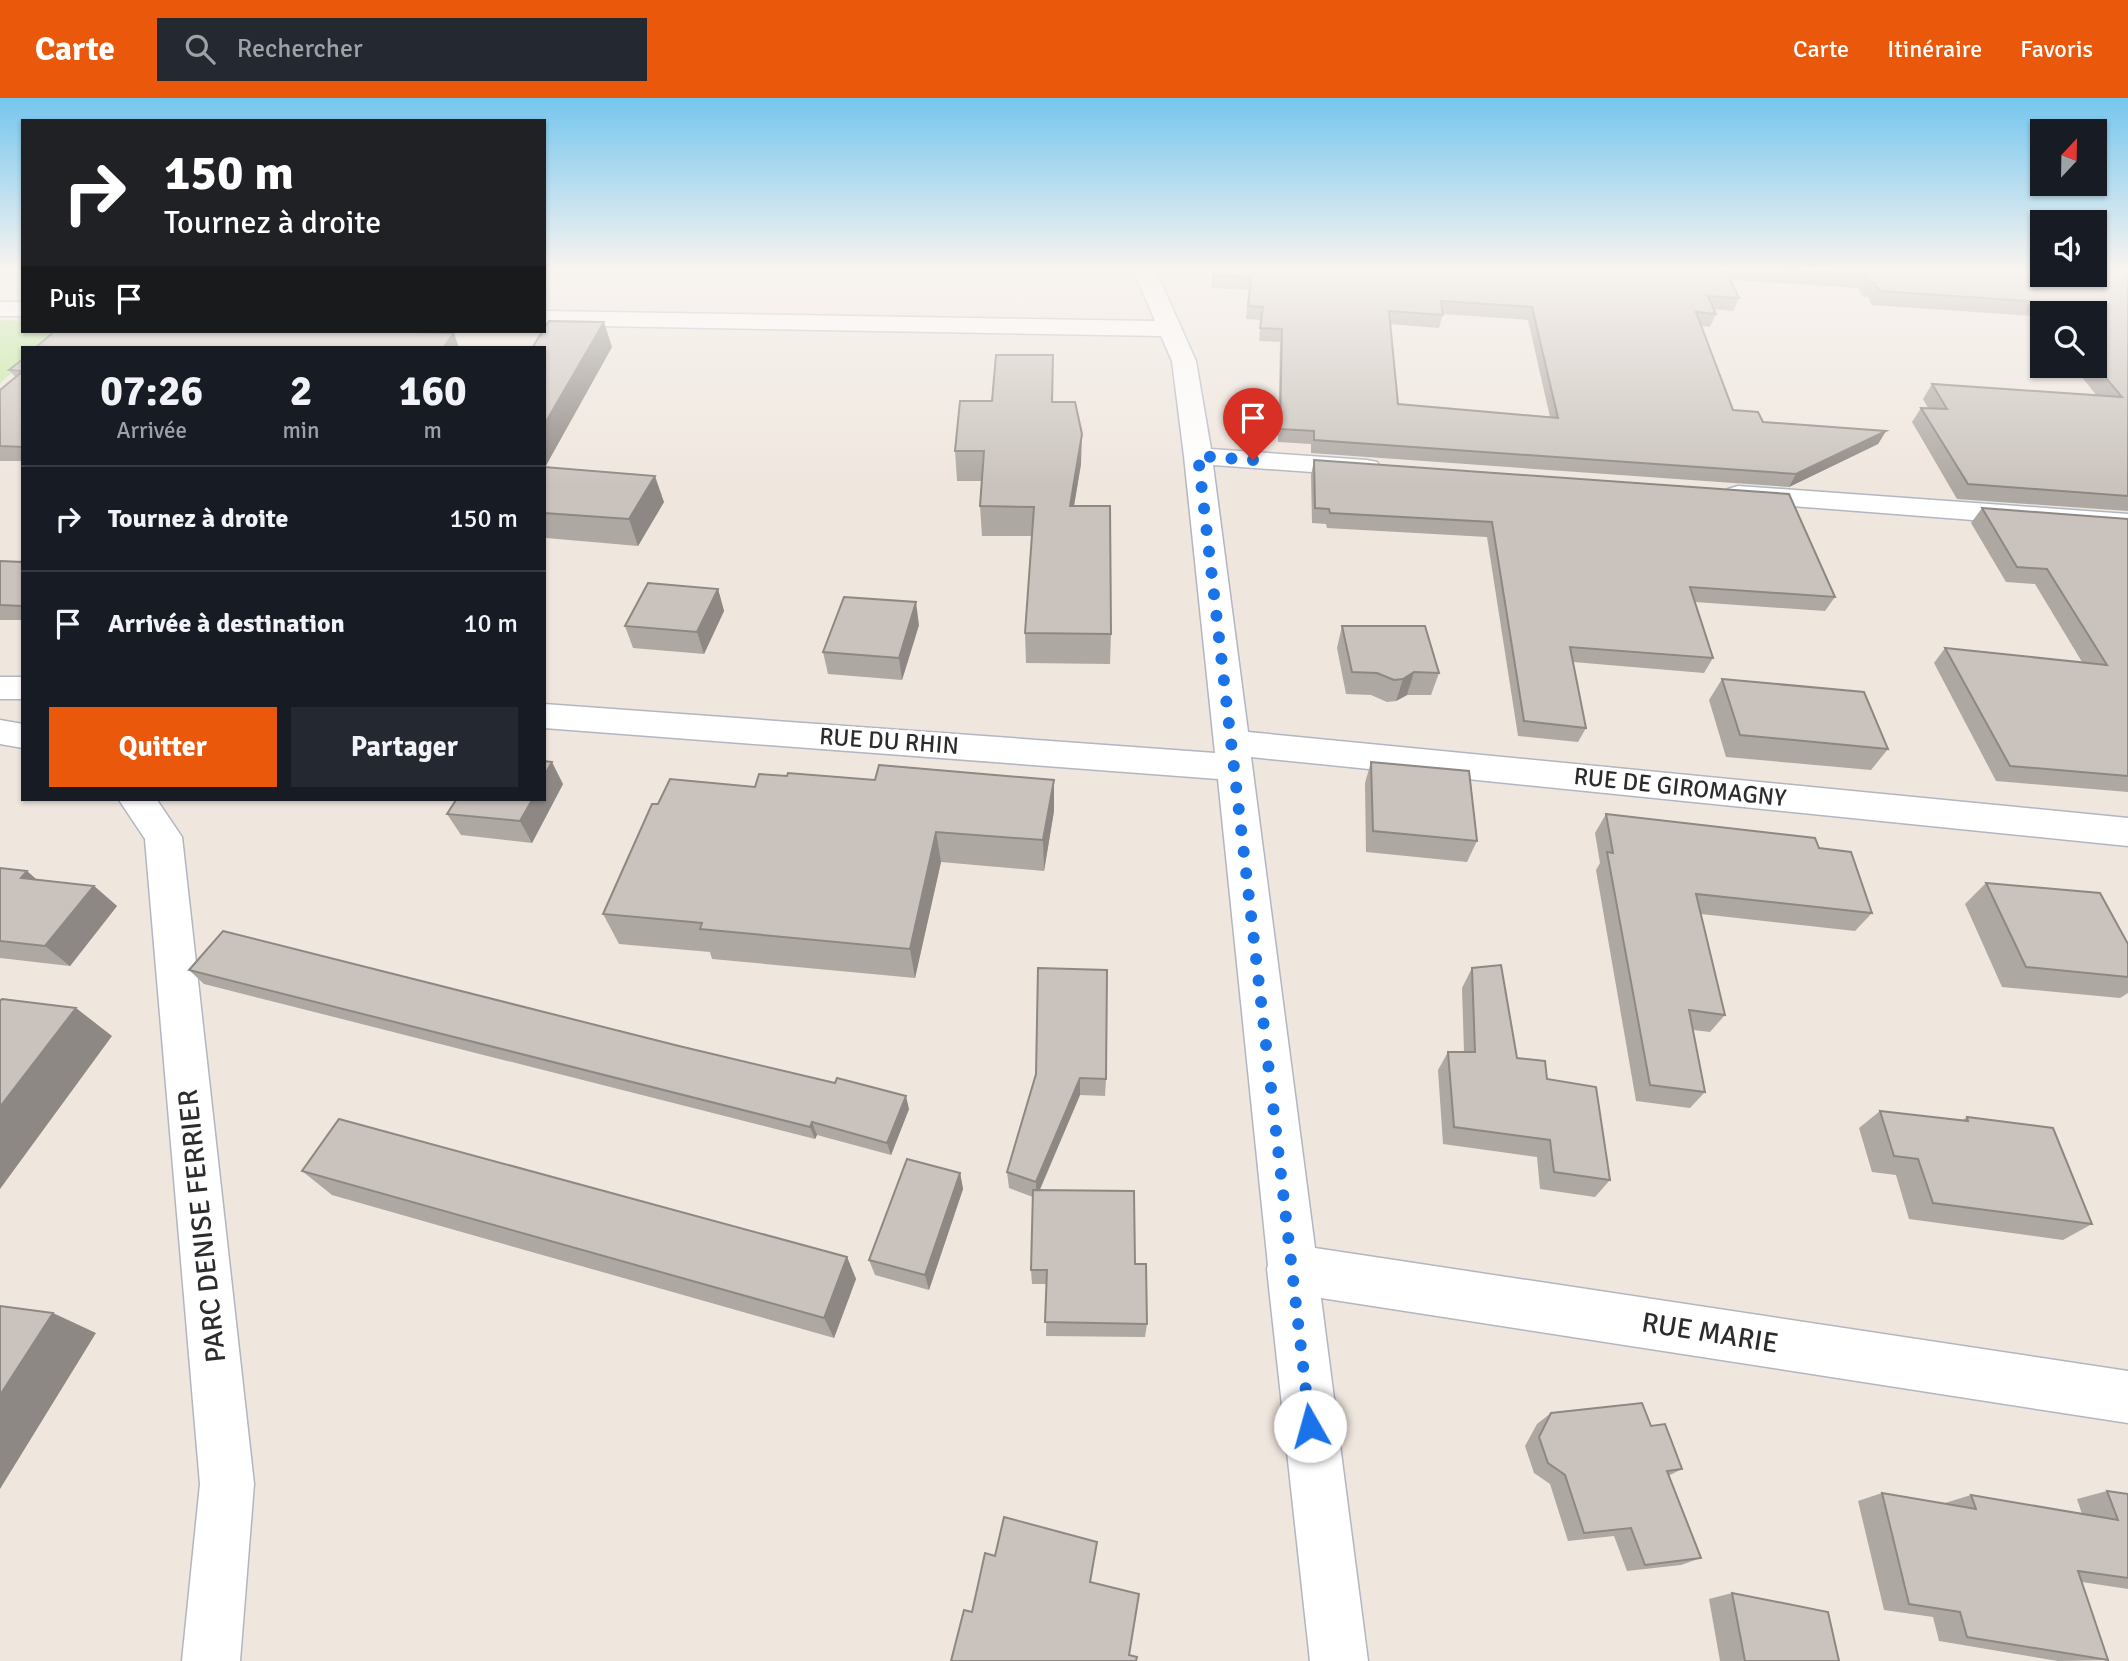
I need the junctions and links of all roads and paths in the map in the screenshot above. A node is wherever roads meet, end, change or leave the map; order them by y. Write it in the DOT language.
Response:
graph roads {
  1 [pos="1175,340"];
  2 [pos="1198,456"];
  3 [pos="1392,470"];
  4 [pos="1712,493"];
  5 [pos="2128,523"];
  6 [pos="0,688"];
  7 [pos="21,688"];
  8 [pos="546,716"];
  9 [pos="0,732"];
  10 [pos="21,736"];
  11 [pos="1234,755"];
  12 [pos="138,801"];
  13 [pos="2128,832"];
  14 [pos="1291,1269"];
  15 [pos="2128,1397"];
  16 [pos="211,1661"];
  17 [pos="1339,1661"];
  1 -- 2 [label="street"];
  2 -- 3 [label="street"];
  2 -- 11 [label="street"];
  4 -- 5 [label="street"];
  6 -- 7 [label="street"];
  8 -- 11 [label="street, RUE DU RHIN"];
  9 -- 10 [label="street"];
  11 -- 13 [label="street, RUE DE GIROMAGNY"];
  11 -- 14 [label="street"];
  12 -- 16 [label="street, PARC DENISE FERRIER"];
  14 -- 15 [label="street, RUE MARIE"];
  14 -- 17 [label="street"];
}
